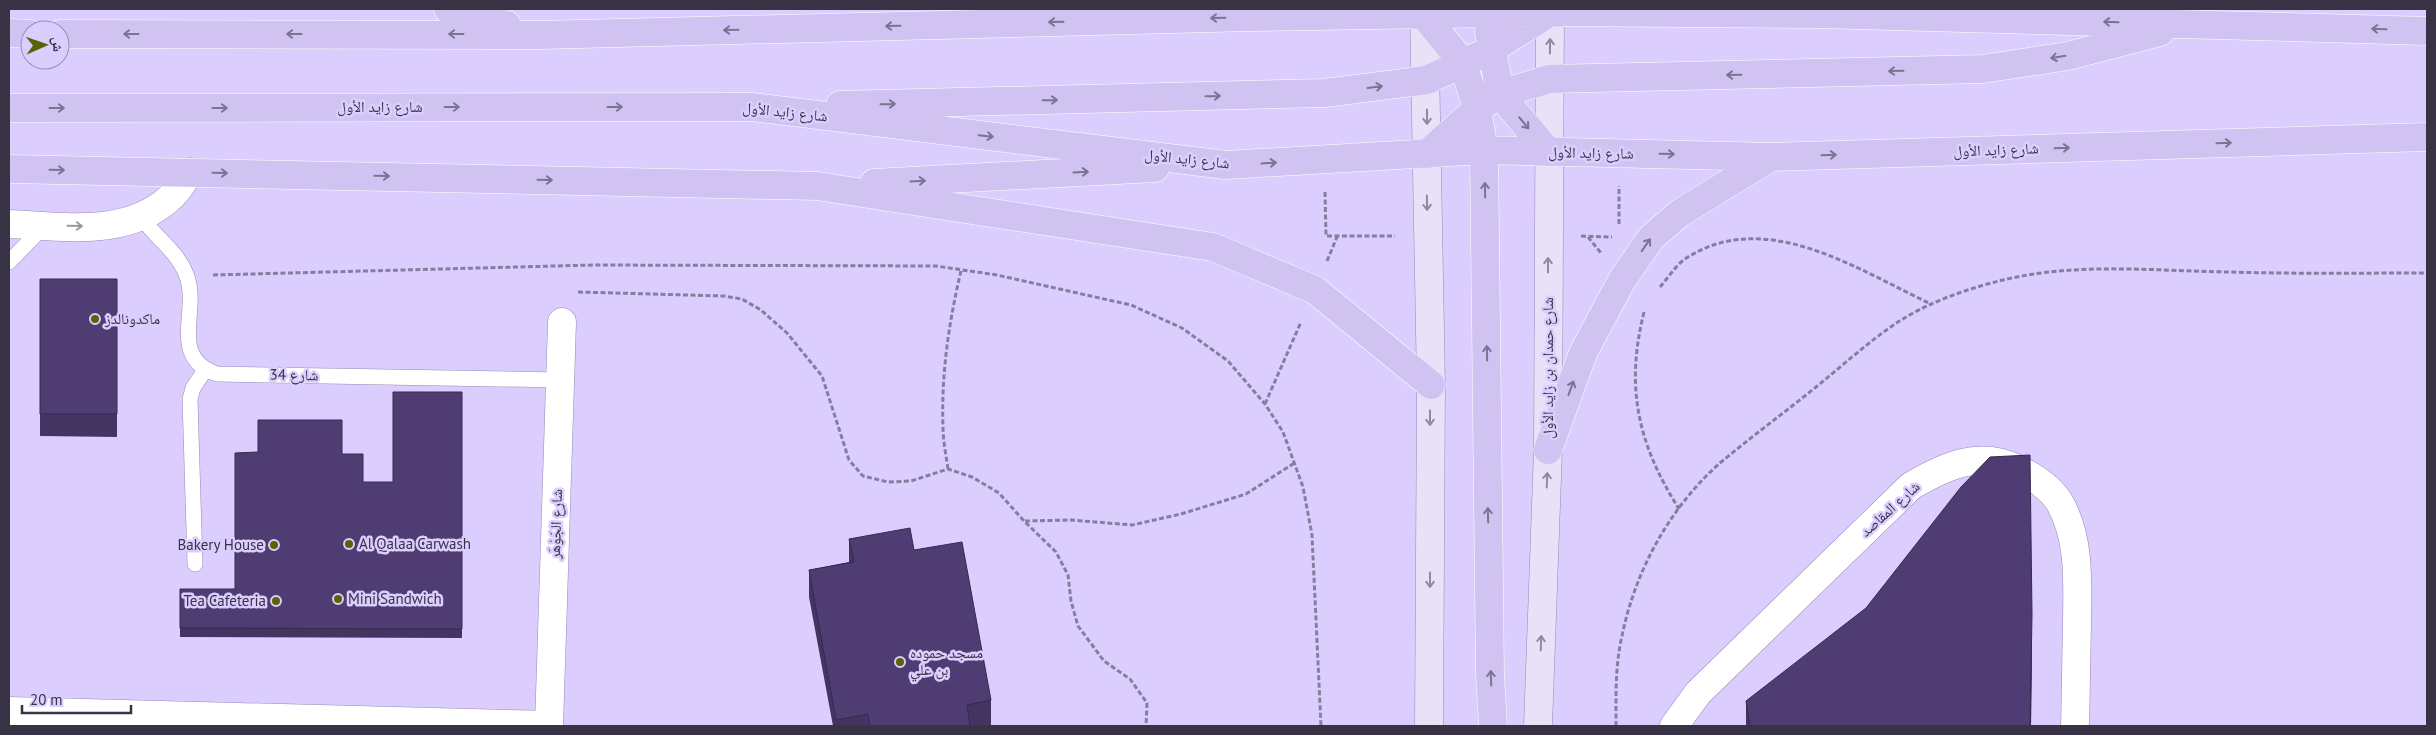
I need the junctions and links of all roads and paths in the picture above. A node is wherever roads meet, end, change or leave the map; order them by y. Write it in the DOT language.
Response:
graph roads {
  1 [pos="448,9"];
  2 [pos="1550,10"];
  3 [pos="1486,11"];
  4 [pos="1812,11"];
  5 [pos="1424,12"];
  6 [pos="1254,13"];
  7 [pos="2190,24"];
  8 [pos="2427,31"];
  9 [pos="70,34"];
  10 [pos="540,35"];
  11 [pos="1491,50"];
  12 [pos="1464,63"];
  13 [pos="1549,79"];
  14 [pos="1426,80"];
  15 [pos="1500,94"];
  16 [pos="752,107"];
  17 [pos="9,108"];
  18 [pos="1476,110"];
  19 [pos="2427,137"];
  20 [pos="1484,150"];
  21 [pos="1548,152"];
  22 [pos="1427,154"];
  23 [pos="1771,157"];
  24 [pos="1226,165"];
  25 [pos="9,169"];
  26 [pos="190,172"];
  27 [pos="817,186"];
  28 [pos="141,217"];
  29 [pos="9,224"];
  30 [pos="45,226"];
  31 [pos="1588,236"];
  32 [pos="9,262"];
  33 [pos="961,271"];
  34 [pos="2427,273"];
  35 [pos="187,276"];
  36 [pos="1622,280"];
  37 [pos="1647,302"];
  38 [pos="1932,304"];
  39 [pos="562,322"];
  40 [pos="205,370"];
  41 [pos="560,380"];
  42 [pos="1430,385"];
  43 [pos="1548,450"];
  44 [pos="1296,462"];
  45 [pos="948,469"];
  46 [pos="1679,509"];
  47 [pos="1024,521"];
  48 [pos="195,564"];
  49 [pos="9,711"];
  50 [pos="52,719"];
  51 [pos="145,720"];
  52 [pos="549,726"];
  53 [pos="1146,726"];
  54 [pos="1321,726"];
  55 [pos="1429,726"];
  56 [pos="1493,726"];
  57 [pos="1538,726"];
  58 [pos="1616,726"];
  59 [pos="1674,726"];
  60 [pos="2075,726"];
  1 -- 10 [label="main road"];
  2 -- 3 [label="main road"];
  2 -- 4 [label="main road"];
  2 -- 11 [label="main road"];
  13 -- 2 [label="main road, شارع حمدان بن زايد الأول, one-way"];
  3 -- 5 [label="main road"];
  3 -- 11 [label="main road"];
  7 -- 4 [label="main road, one-way"];
  5 -- 6 [label="main road"];
  5 -- 12 [label="main road"];
  5 -- 14 [label="main road"];
  6 -- 10 [label="main road, one-way"];
  8 -- 7 [label="main road, one-way"];
  7 -- 13 [label="main road, one-way"];
  10 -- 9 [label="main road, one-way"];
  11 -- 12 [label="main road"];
  11 -- 15 [label="main road"];
  12 -- 14 [label="main road"];
  12 -- 18 [label="main road"];
  13 -- 15 [label="main road"];
  13 -- 21 [label="main road, شارع حمدان بن زايد الأول"];
  16 -- 14 [label="main road, one-way"];
  14 -- 22 [label="main road, one-way"];
  15 -- 18 [label="main road"];
  15 -- 21 [label="main road, one-way"];
  17 -- 16 [label="main road, شارع زايد الأول, one-way"];
  16 -- 24 [label="main road, شارع زايد الأول, one-way"];
  18 -- 20 [label="main road"];
  18 -- 22 [label="main road"];
  23 -- 19 [label="main road, شارع زايد الأول, one-way"];
  20 -- 21 [label="main road, شارع زايد الأول"];
  20 -- 22 [label="main road, شارع زايد الأول"];
  56 -- 20 [label="main road, one-way"];
  21 -- 23 [label="main road, شارع زايد الأول, one-way"];
  43 -- 21 [label="main road, شارع حمدان بن زايد الأول, one-way"];
  24 -- 22 [label="main road, شارع زايد الأول, one-way"];
  22 -- 42 [label="main road, one-way"];
  36 -- 23 [label="main road, one-way"];
  27 -- 24 [label="main road, one-way"];
  25 -- 26 [label="main road, one-way"];
  26 -- 27 [label="main road, one-way"];
  26 -- 28 [label="street"];
  27 -- 42 [label="main road"];
  30 -- 28 [label="street, one-way"];
  28 -- 35 [label="lane"];
  29 -- 30 [label="street"];
  30 -- 32 [label="lane"];
  31 -- 36 [label="path"];
  33 -- 35 [label="path"];
  33 -- 44 [label="path"];
  33 -- 45 [label="path"];
  34 -- 38 [label="path"];
  35 -- 40 [label="lane"];
  36 -- 37 [label="path"];
  43 -- 36 [label="main road, one-way"];
  37 -- 38 [label="path"];
  37 -- 46 [label="path"];
  38 -- 46 [label="path"];
  39 -- 41 [label="street, شارع الجَوْهَر"];
  39 -- 45 [label="path"];
  40 -- 41 [label="lane, شارع 34"];
  40 -- 48 [label="lane"];
  41 -- 52 [label="street, شارع الجَوْهَر"];
  42 -- 55 [label="main road, one-way"];
  57 -- 43 [label="main road, شارع حمدان بن زايد الأول, one-way"];
  44 -- 47 [label="path"];
  44 -- 54 [label="path"];
  45 -- 47 [label="path"];
  46 -- 58 [label="path"];
  47 -- 53 [label="path"];
  49 -- 50 [label="street"];
  50 -- 51 [label="street"];
  51 -- 52 [label="street"];
  59 -- 60 [label="street, شارع المقاصد"];
}
